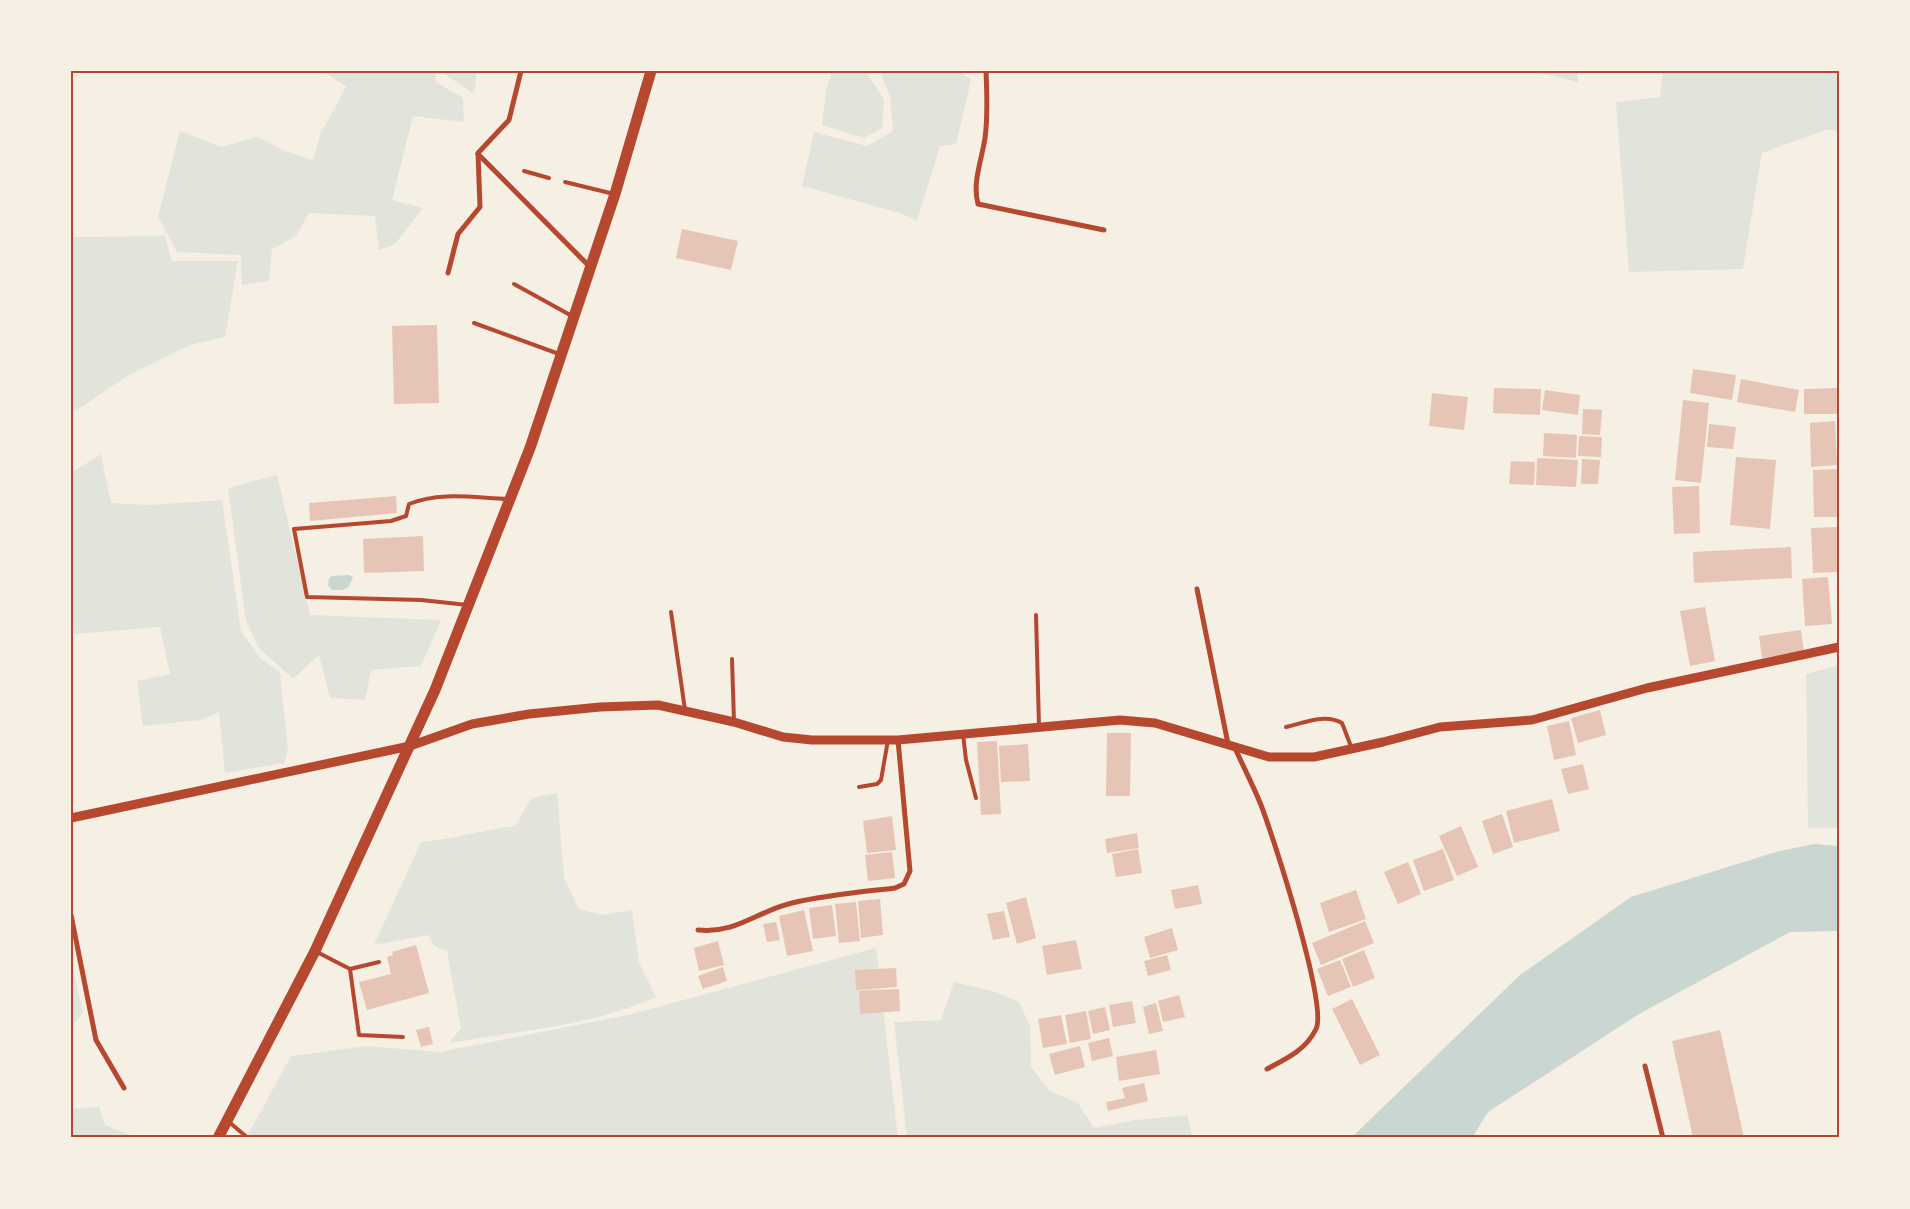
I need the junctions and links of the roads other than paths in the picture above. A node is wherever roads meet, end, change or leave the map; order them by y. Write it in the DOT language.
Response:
graph roads {
  1 [pos="521,71"];
  2 [pos="651,71"];
  3 [pos="986,71"];
  4 [pos="478,153"];
  5 [pos="524,171"];
  6 [pos="549,178"];
  7 [pos="565,182"];
  8 [pos="615,194"];
  9 [pos="1104,230"];
  10 [pos="590,268"];
  11 [pos="448,273"];
  12 [pos="514,284"];
  13 [pos="574,318"];
  14 [pos="474,323"];
  15 [pos="561,355"];
  16 [pos="511,499"];
  17 [pos="1197,590"];
  18 [pos="468,605"];
  19 [pos="671,612"];
  20 [pos="1036,614"];
  21 [pos="1839,647"];
  22 [pos="732,659"];
  23 [pos="685,712"];
  24 [pos="734,722"];
  25 [pos="1039,726"];
  26 [pos="1286,727"];
  27 [pos="963,734"];
  28 [pos="888,740"];
  29 [pos="898,740"];
  30 [pos="1231,745"];
  31 [pos="410,746"];
  32 [pos="1352,749"];
  33 [pos="858,787"];
  34 [pos="976,798"];
  35 [pos="71,818"];
  36 [pos="71,915"];
  37 [pos="698,930"];
  38 [pos="315,951"];
  39 [pos="379,962"];
  40 [pos="350,968"];
  41 [pos="403,1037"];
  42 [pos="1645,1066"];
  43 [pos="1267,1069"];
  44 [pos="124,1088"];
  45 [pos="228,1121"];
  46 [pos="218,1138"];
  47 [pos="248,1138"];
  48 [pos="1663,1138"];
  1 -- 4 [label="street"];
  2 -- 8 [label="main road"];
  3 -- 9 [label="street"];
  4 -- 10 [label="street"];
  4 -- 11 [label="street"];
  5 -- 6 [label="lane"];
  7 -- 8 [label="lane"];
  8 -- 10 [label="main road"];
  10 -- 13 [label="main road"];
  12 -- 13 [label="lane"];
  13 -- 15 [label="main road"];
  14 -- 15 [label="lane"];
  15 -- 16 [label="main road"];
  16 -- 18 [label="main road"];
  16 -- 18 [label="lane"];
  17 -- 30 [label="street"];
  18 -- 31 [label="main road"];
  19 -- 23 [label="lane"];
  20 -- 25 [label="lane"];
  21 -- 32 [label="street"];
  22 -- 24 [label="lane"];
  23 -- 24 [label="street"];
  23 -- 31 [label="street"];
  24 -- 28 [label="street"];
  25 -- 27 [label="street"];
  25 -- 30 [label="street"];
  26 -- 32 [label="lane"];
  27 -- 29 [label="street"];
  27 -- 34 [label="lane"];
  28 -- 29 [label="street"];
  28 -- 33 [label="lane"];
  29 -- 37 [label="street"];
  30 -- 32 [label="street"];
  30 -- 43 [label="street"];
  31 -- 35 [label="street"];
  31 -- 38 [label="main road"];
  36 -- 44 [label="street"];
  38 -- 40 [label="lane"];
  38 -- 45 [label="main road"];
  39 -- 40 [label="lane"];
  40 -- 41 [label="lane"];
  42 -- 48 [label="street"];
  45 -- 46 [label="main road"];
  45 -- 47 [label="lane"];
}
